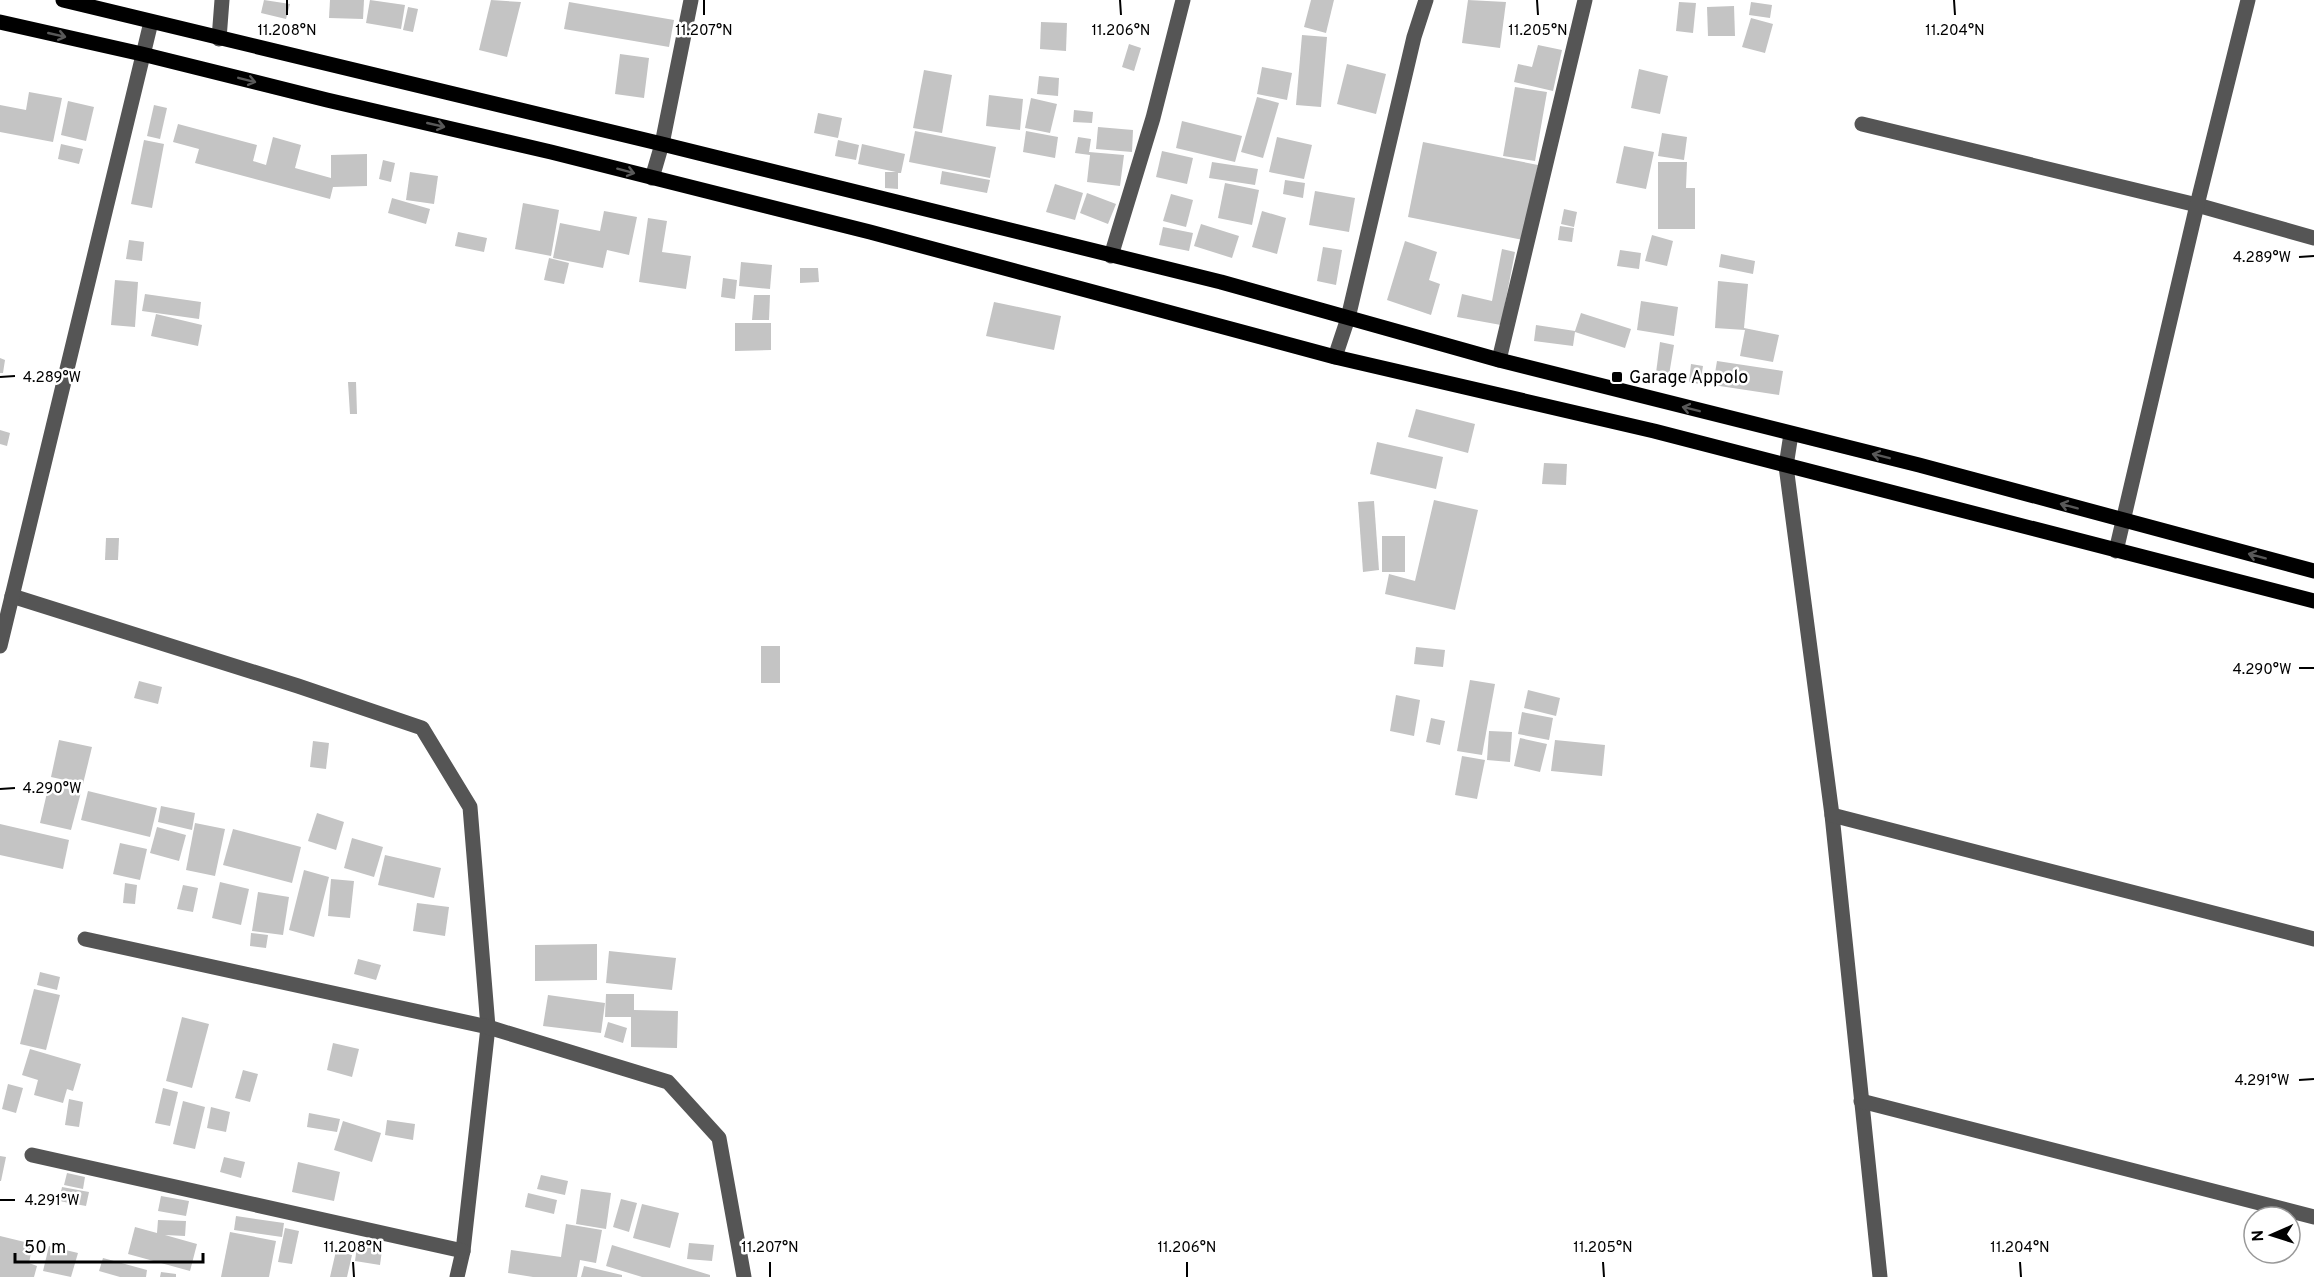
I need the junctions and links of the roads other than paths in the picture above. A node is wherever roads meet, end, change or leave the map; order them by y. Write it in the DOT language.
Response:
graph roads {
  1 [pos="63,0"];
  2 [pos="222,0"];
  3 [pos="692,0"];
  4 [pos="1184,0"];
  5 [pos="1426,0"];
  6 [pos="1585,0"];
  7 [pos="2248,0"];
  8 [pos="0,22"];
  9 [pos="151,22"];
  10 [pos="219,39"];
  11 [pos="142,54"];
  12 [pos="1862,124"];
  13 [pos="662,144"];
  14 [pos="652,178"];
  15 [pos="2198,205"];
  16 [pos="2314,238"];
  17 [pos="1111,256"];
  18 [pos="1348,318"];
  19 [pos="1335,357"];
  20 [pos="1499,360"];
  21 [pos="1791,434"];
  22 [pos="1785,466"];
  23 [pos="2124,521"];
  24 [pos="2116,551"];
  25 [pos="2314,571"];
  26 [pos="12,596"];
  27 [pos="2314,601"];
  28 [pos="0,646"];
  29 [pos="1832,815"];
  30 [pos="85,939"];
  31 [pos="2314,939"];
  32 [pos="488,1027"];
  33 [pos="1861,1101"];
  34 [pos="32,1155"];
  35 [pos="2314,1217"];
  36 [pos="463,1251"];
  37 [pos="457,1277"];
  38 [pos="744,1277"];
  39 [pos="1880,1277"];
  1 -- 9 [label="main road"];
  2 -- 10 [label="street"];
  3 -- 13 [label="street"];
  4 -- 17 [label="street"];
  5 -- 18 [label="street"];
  6 -- 20 [label="street"];
  7 -- 15 [label="street"];
  8 -- 11 [label="main road, one-way"];
  9 -- 10 [label="main road"];
  9 -- 11 [label="street"];
  10 -- 13 [label="main road"];
  11 -- 14 [label="main road, one-way"];
  11 -- 26 [label="street"];
  12 -- 15 [label="street"];
  13 -- 14 [label="street"];
  13 -- 17 [label="main road"];
  14 -- 19 [label="main road"];
  15 -- 16 [label="street"];
  15 -- 23 [label="street"];
  17 -- 18 [label="main road"];
  18 -- 19 [label="street"];
  18 -- 20 [label="main road"];
  19 -- 22 [label="main road"];
  21 -- 20 [label="main road, one-way"];
  21 -- 22 [label="street"];
  23 -- 21 [label="main road, one-way"];
  22 -- 24 [label="main road"];
  22 -- 29 [label="street"];
  23 -- 24 [label="street"];
  25 -- 23 [label="main road, one-way"];
  24 -- 27 [label="main road"];
  26 -- 28 [label="street"];
  26 -- 32 [label="street"];
  29 -- 31 [label="street"];
  29 -- 33 [label="street"];
  30 -- 32 [label="street"];
  32 -- 36 [label="street"];
  32 -- 38 [label="street"];
  33 -- 35 [label="street"];
  33 -- 39 [label="street"];
  34 -- 36 [label="street"];
  36 -- 37 [label="street"];
}
